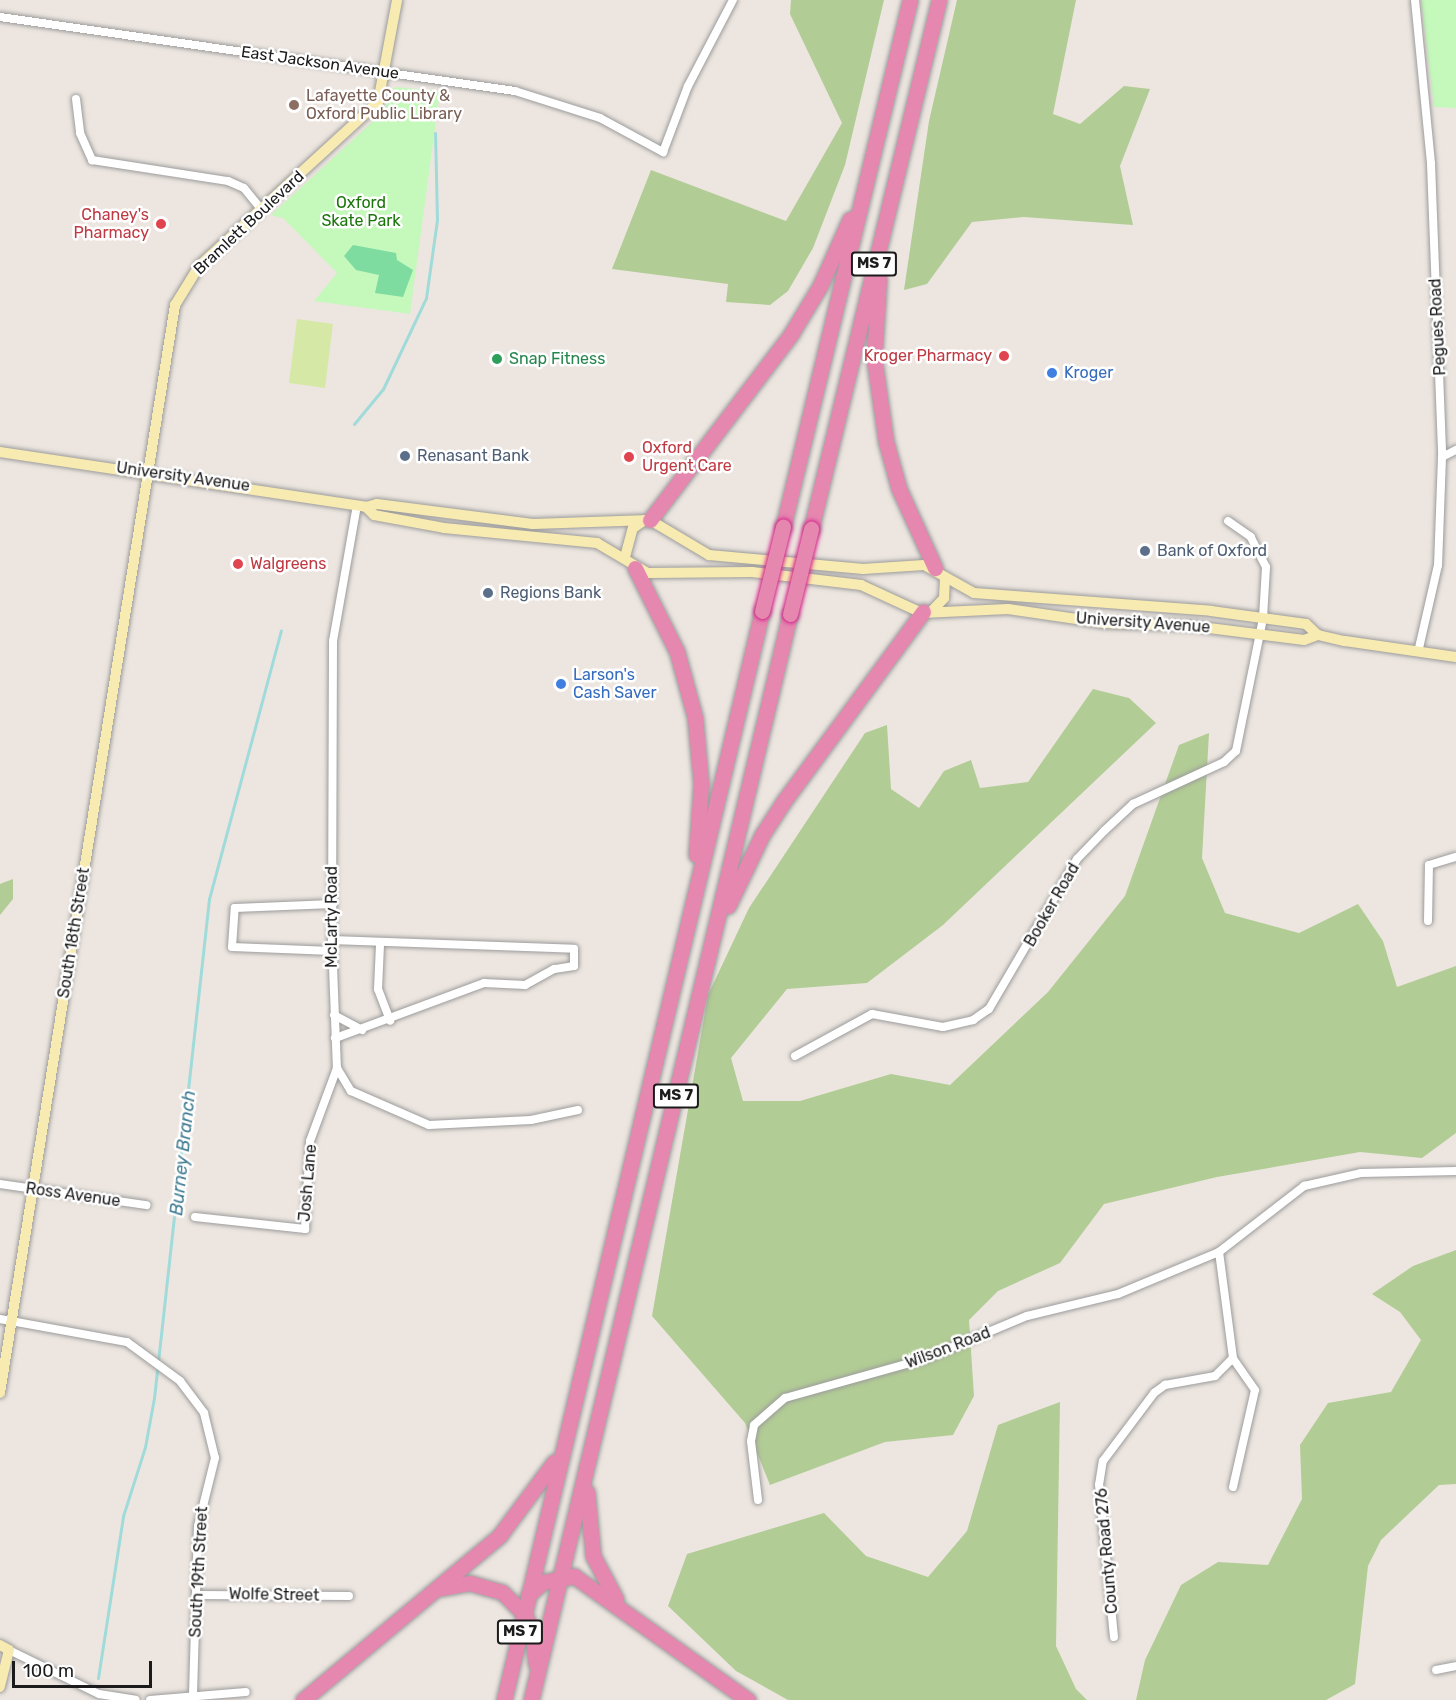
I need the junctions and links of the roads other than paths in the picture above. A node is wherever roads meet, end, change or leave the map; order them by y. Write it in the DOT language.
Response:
graph roads {
  1 [pos="397,0"];
  2 [pos="733,0"];
  3 [pos="910,0"];
  4 [pos="939,0"];
  5 [pos="1414,0"];
  6 [pos="0,17"];
  7 [pos="386,72"];
  8 [pos="76,99"];
  9 [pos="867,177"];
  10 [pos="262,210"];
  11 [pos="884,224"];
  12 [pos="1456,450"];
  13 [pos="0,452"];
  14 [pos="1442,457"];
  15 [pos="148,472"];
  16 [pos="361,506"];
  17 [pos="648,520"];
  18 [pos="1228,521"];
  19 [pos="630,563"];
  20 [pos="940,574"];
  21 [pos="927,612"];
  22 [pos="1263,618"];
  23 [pos="1261,634"];
  24 [pos="1318,635"];
  25 [pos="1418,651"];
  26 [pos="1456,657"];
  27 [pos="1456,857"];
  28 [pos="694,897"];
  29 [pos="333,904"];
  30 [pos="1428,921"];
  31 [pos="332,940"];
  32 [pos="380,945"];
  33 [pos="332,951"];
  34 [pos="707,968"];
  35 [pos="334,1015"];
  36 [pos="390,1021"];
  37 [pos="362,1030"];
  38 [pos="336,1038"];
  39 [pos="795,1056"];
  40 [pos="337,1068"];
  41 [pos="578,1110"];
  42 [pos="1456,1170"];
  43 [pos="0,1184"];
  44 [pos="33,1189"];
  45 [pos="146,1205"];
  46 [pos="195,1217"];
  47 [pos="1220,1252"];
  48 [pos="0,1319"];
  49 [pos="12,1321"];
  50 [pos="1233,1358"];
  51 [pos="0,1393"];
  52 [pos="572,1408"];
  53 [pos="586,1468"];
  54 [pos="1233,1487"];
  55 [pos="758,1500"];
  56 [pos="561,1577"];
  57 [pos="434,1590"];
  58 [pos="198,1594"];
  59 [pos="528,1595"];
  60 [pos="349,1596"];
  61 [pos="624,1608"];
  62 [pos="524,1614"];
  63 [pos="1114,1637"];
  64 [pos="5,1647"];
  65 [pos="1456,1666"];
  66 [pos="1436,1670"];
  67 [pos="0,1687"];
  68 [pos="246,1692"];
  69 [pos="193,1697"];
  70 [pos="532,1698"];
  71 [pos="136,1700"];
  72 [pos="150,1700"];
  73 [pos="303,1700"];
  74 [pos="504,1700"];
  75 [pos="748,1700"];
  1 -- 7 [label="main road, Bramlett Boulevard"];
  2 -- 7 [label="street, East Jackson Avenue"];
  3 -- 9 [label="highway, MS 7"];
  4 -- 11 [label="highway, MS 7"];
  5 -- 14 [label="street, Pegues Road"];
  6 -- 7 [label="street, East Jackson Avenue"];
  7 -- 10 [label="main road, Bramlett Boulevard"];
  8 -- 10 [label="street"];
  9 -- 17 [label="highway"];
  9 -- 28 [label="highway, MS 7, bridge"];
  10 -- 15 [label="main road, Bramlett Boulevard"];
  11 -- 20 [label="highway"];
  11 -- 34 [label="highway, MS 7, bridge"];
  12 -- 14 [label="street"];
  13 -- 15 [label="main road, University Avenue"];
  14 -- 25 [label="street, Pegues Road"];
  15 -- 16 [label="main road, University Avenue"];
  15 -- 44 [label="main road, South 18th Street"];
  16 -- 17 [label="main road, University Avenue"];
  16 -- 19 [label="main road, University Avenue"];
  16 -- 29 [label="street, McLarty Road"];
  17 -- 19 [label="main road"];
  17 -- 20 [label="main road, University Avenue"];
  18 -- 22 [label="street"];
  19 -- 21 [label="main road, University Avenue"];
  19 -- 28 [label="highway"];
  20 -- 21 [label="main road"];
  20 -- 22 [label="main road, University Avenue"];
  21 -- 23 [label="main road, University Avenue"];
  21 -- 34 [label="highway"];
  22 -- 23 [label="street"];
  22 -- 24 [label="main road, University Avenue"];
  23 -- 24 [label="main road, University Avenue"];
  23 -- 39 [label="street, Booker Road"];
  24 -- 25 [label="main road, University Avenue"];
  25 -- 26 [label="main road, University Avenue"];
  27 -- 30 [label="street"];
  28 -- 52 [label="highway, MS 7"];
  29 -- 31 [label="street, McLarty Road"];
  29 -- 33 [label="street"];
  31 -- 32 [label="street"];
  31 -- 33 [label="street, McLarty Road"];
  32 -- 36 [label="street"];
  32 -- 36 [label="street"];
  33 -- 35 [label="street, McLarty Road"];
  34 -- 53 [label="highway, MS 7"];
  35 -- 37 [label="street"];
  35 -- 38 [label="street, McLarty Road"];
  36 -- 37 [label="street"];
  37 -- 38 [label="street"];
  38 -- 40 [label="street, McLarty Road"];
  40 -- 41 [label="street"];
  40 -- 46 [label="street, Josh Lane"];
  42 -- 47 [label="street, Wilson Road"];
  43 -- 44 [label="street, Ross Avenue"];
  44 -- 45 [label="street, Ross Avenue"];
  44 -- 49 [label="main road, South 18th Street"];
  47 -- 50 [label="street"];
  47 -- 55 [label="street, Wilson Road"];
  48 -- 49 [label="street"];
  49 -- 51 [label="main road, South 18th Street"];
  49 -- 58 [label="street, South 19th Street"];
  50 -- 54 [label="street"];
  50 -- 63 [label="street, County Road 276"];
  52 -- 57 [label="highway"];
  52 -- 59 [label="highway, MS 7"];
  53 -- 56 [label="highway, MS 7"];
  53 -- 61 [label="highway"];
  56 -- 59 [label="highway"];
  56 -- 61 [label="highway"];
  56 -- 70 [label="highway, MS 7"];
  57 -- 62 [label="highway"];
  57 -- 73 [label="highway"];
  58 -- 60 [label="street, Wolfe Street"];
  58 -- 69 [label="street, South 19th Street"];
  59 -- 62 [label="highway, MS 7"];
  61 -- 75 [label="highway"];
  62 -- 70 [label="highway"];
  62 -- 74 [label="highway, MS 7"];
  64 -- 67 [label="main road"];
  64 -- 71 [label="street"];
  65 -- 66 [label="street"];
  68 -- 69 [label="street"];
  69 -- 72 [label="street"];
}
